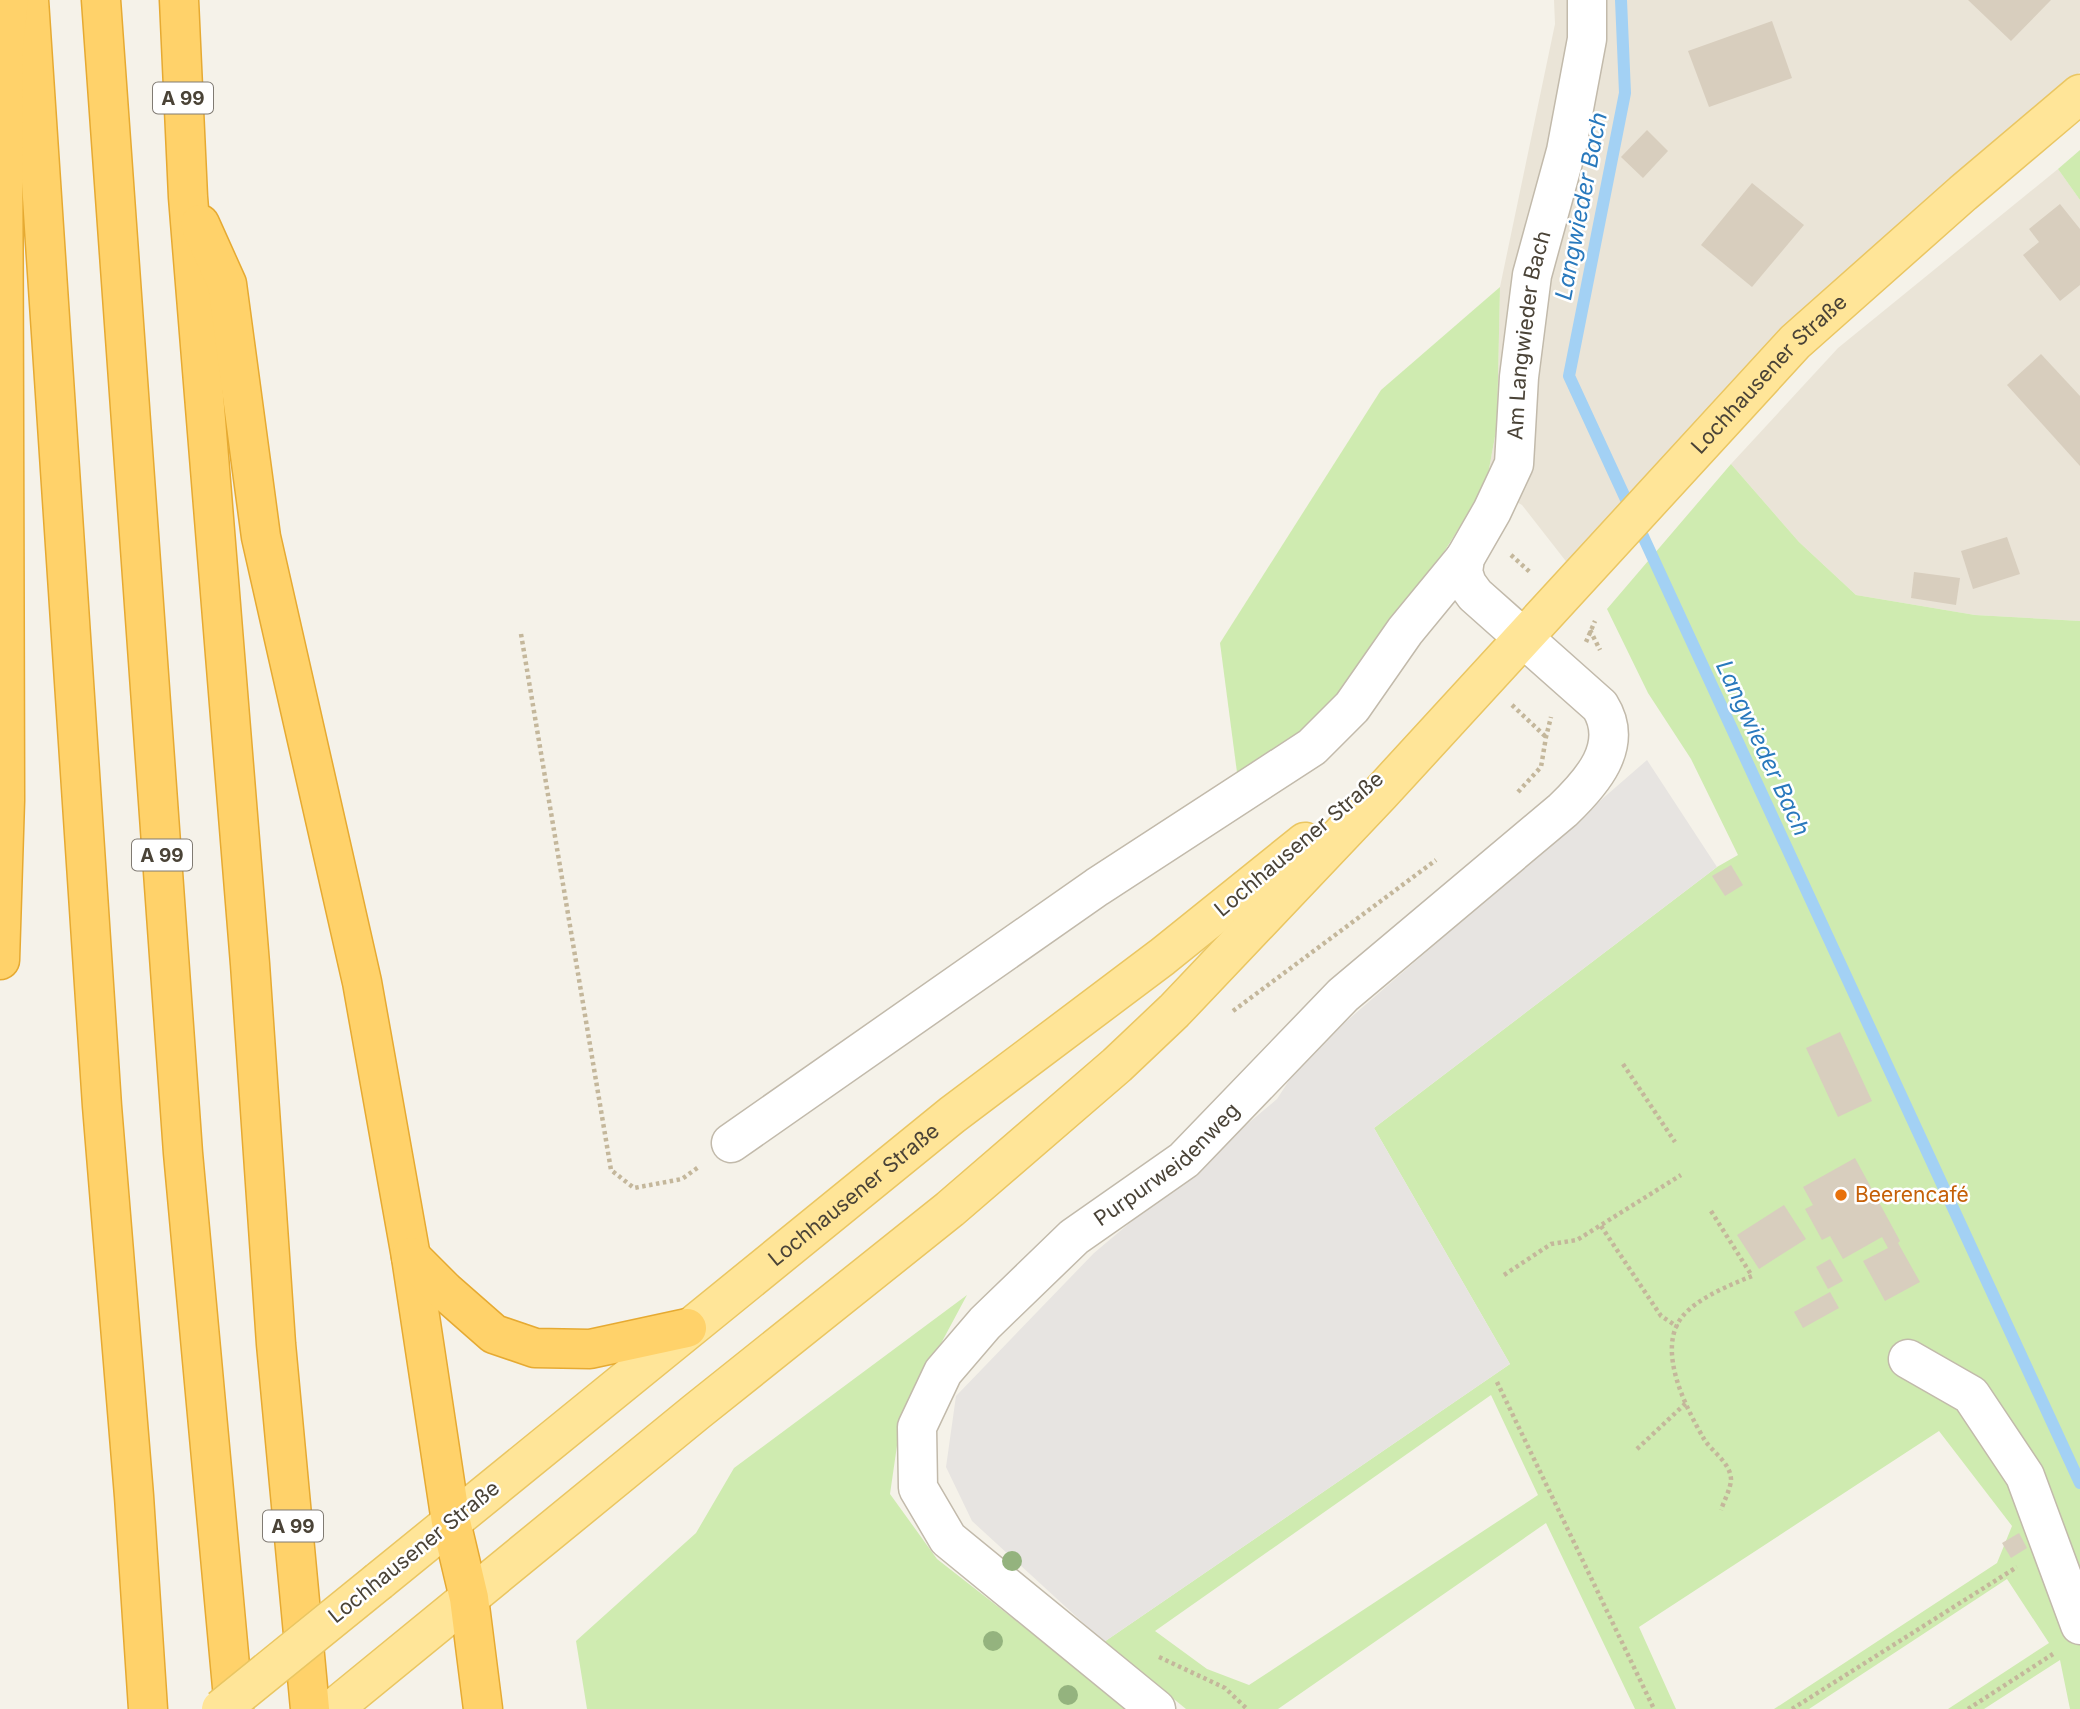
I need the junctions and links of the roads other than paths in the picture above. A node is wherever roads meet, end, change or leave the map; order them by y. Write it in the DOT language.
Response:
graph roads {
  1 [pos="9,0"];
  2 [pos="29,0"];
  3 [pos="102,0"];
  4 [pos="179,0"];
  5 [pos="1587,0"];
  6 [pos="2080,94"];
  7 [pos="188,197"];
  8 [pos="1465,558"];
  9 [pos="1523,638"];
  10 [pos="1485,679"];
  11 [pos="0,960"];
  12 [pos="731,1143"];
  13 [pos="411,1257"];
  14 [pos="687,1328"];
  15 [pos="1908,1359"];
  16 [pos="451,1522"];
  17 [pos="469,1598"];
  18 [pos="2069,1638"];
  19 [pos="148,1709"];
  20 [pos="221,1709"];
  21 [pos="233,1709"];
  22 [pos="310,1709"];
  23 [pos="333,1709"];
  24 [pos="483,1709"];
  25 [pos="1156,1709"];
  1 -- 11 [label="highway"];
  2 -- 19 [label="highway"];
  3 -- 21 [label="highway, A 99"];
  4 -- 7 [label="highway, A 99"];
  5 -- 8 [label="street, Am Langwieder Bach"];
  6 -- 9 [label="main road, Lochhausener Straße"];
  7 -- 13 [label="highway"];
  7 -- 22 [label="highway, A 99"];
  8 -- 9 [label="street"];
  8 -- 12 [label="street, Am Langwieder Bach"];
  9 -- 10 [label="main road, Lochhausener Straße"];
  9 -- 25 [label="street, Purpurweidenweg"];
  10 -- 14 [label="main road, Lochhausener Straße"];
  10 -- 17 [label="main road, Lochhausener Straße"];
  13 -- 14 [label="highway"];
  13 -- 16 [label="highway"];
  14 -- 16 [label="main road, Lochhausener Straße"];
  15 -- 18 [label="street"];
  16 -- 17 [label="highway"];
  16 -- 20 [label="main road, Lochhausener Straße, bridge"];
  17 -- 23 [label="main road, Lochhausener Straße"];
  17 -- 24 [label="highway"];
}
